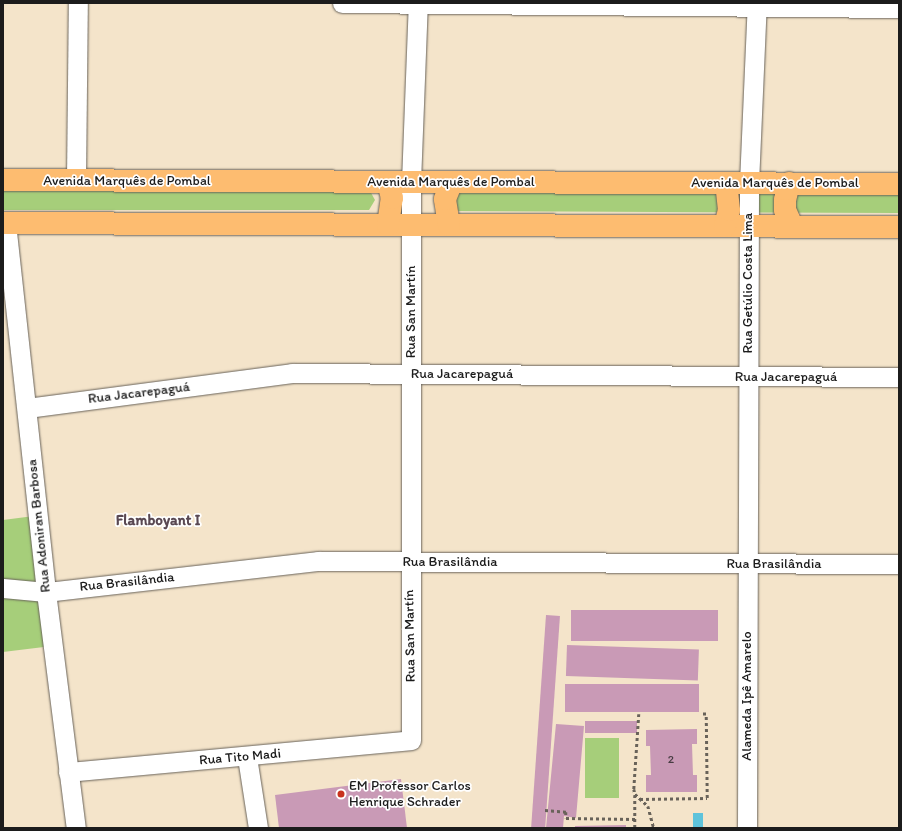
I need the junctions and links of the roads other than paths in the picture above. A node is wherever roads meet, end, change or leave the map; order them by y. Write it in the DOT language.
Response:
graph roads {
  1 [pos="78,3"];
  2 [pos="342,3"];
  3 [pos="418,4"];
  4 [pos="757,5"];
  5 [pos="899,8"];
  6 [pos="3,180"];
  7 [pos="76,180"];
  8 [pos="388,182"];
  9 [pos="411,182"];
  10 [pos="452,182"];
  11 [pos="726,183"];
  12 [pos="749,183"];
  13 [pos="789,183"];
  14 [pos="899,184"];
  15 [pos="4,223"];
  16 [pos="388,225"];
  17 [pos="411,225"];
  18 [pos="448,225"];
  19 [pos="725,226"];
  20 [pos="748,226"];
  21 [pos="792,226"];
  22 [pos="899,227"];
  23 [pos="410,374"];
  24 [pos="748,376"];
  25 [pos="899,377"];
  26 [pos="27,408"];
  27 [pos="410,562"];
  28 [pos="747,563"];
  29 [pos="899,564"];
  30 [pos="3,588"];
  31 [pos="46,592"];
  32 [pos="411,740"];
  33 [pos="248,756"];
  34 [pos="68,772"];
  35 [pos="76,828"];
  36 [pos="258,828"];
  37 [pos="747,828"];
  1 -- 7 [label="street"];
  2 -- 3 [label="street"];
  3 -- 4 [label="street"];
  3 -- 9 [label="street, Rua San Martín"];
  4 -- 5 [label="street"];
  4 -- 12 [label="street, Rua Getúlio Costa Lima"];
  6 -- 7 [label="main road, Avenida Marquês de Pombal"];
  7 -- 8 [label="main road, Avenida Marquês de Pombal"];
  8 -- 9 [label="main road, Avenida Marquês de Pombal"];
  8 -- 16 [label="main road"];
  9 -- 10 [label="main road, Avenida Marquês de Pombal"];
  9 -- 17 [label="street, Rua San Martín"];
  10 -- 11 [label="main road, Avenida Marquês de Pombal"];
  10 -- 18 [label="main road"];
  11 -- 12 [label="main road, Avenida Marquês de Pombal"];
  11 -- 19 [label="main road"];
  12 -- 13 [label="main road, Avenida Marquês de Pombal"];
  12 -- 20 [label="street, Rua Getúlio Costa Lima"];
  13 -- 14 [label="main road, Avenida Marquês de Pombal"];
  13 -- 21 [label="main road"];
  15 -- 16 [label="main road"];
  15 -- 26 [label="street, Rua Adoniran Barbosa"];
  16 -- 17 [label="main road"];
  17 -- 18 [label="main road"];
  17 -- 23 [label="street, Rua San Martín"];
  18 -- 19 [label="main road"];
  19 -- 20 [label="main road"];
  20 -- 21 [label="main road"];
  20 -- 24 [label="street, Rua Getúlio Costa Lima"];
  21 -- 22 [label="main road"];
  23 -- 24 [label="street, Rua Jacarepaguá"];
  23 -- 26 [label="street, Rua Jacarepaguá"];
  23 -- 27 [label="street, Rua San Martín"];
  24 -- 25 [label="street, Rua Jacarepaguá"];
  24 -- 28 [label="street, Rua Getúlio Costa Lima"];
  26 -- 31 [label="street, Rua Adoniran Barbosa"];
  27 -- 28 [label="street, Rua Brasilândia"];
  27 -- 31 [label="street, Rua Brasilândia"];
  27 -- 32 [label="street, Rua San Martín"];
  28 -- 29 [label="street, Rua Brasilândia"];
  28 -- 37 [label="street, Alameda Ipê Amarelo"];
  30 -- 31 [label="street, Rua Brasilândia"];
  31 -- 34 [label="street, Rua Adoniran Barbosa"];
  32 -- 33 [label="street, Rua Tito Madi"];
  33 -- 34 [label="street, Rua Tito Madi"];
  33 -- 36 [label="street"];
  34 -- 35 [label="street, Rua Adoniran Barbosa"];
}
